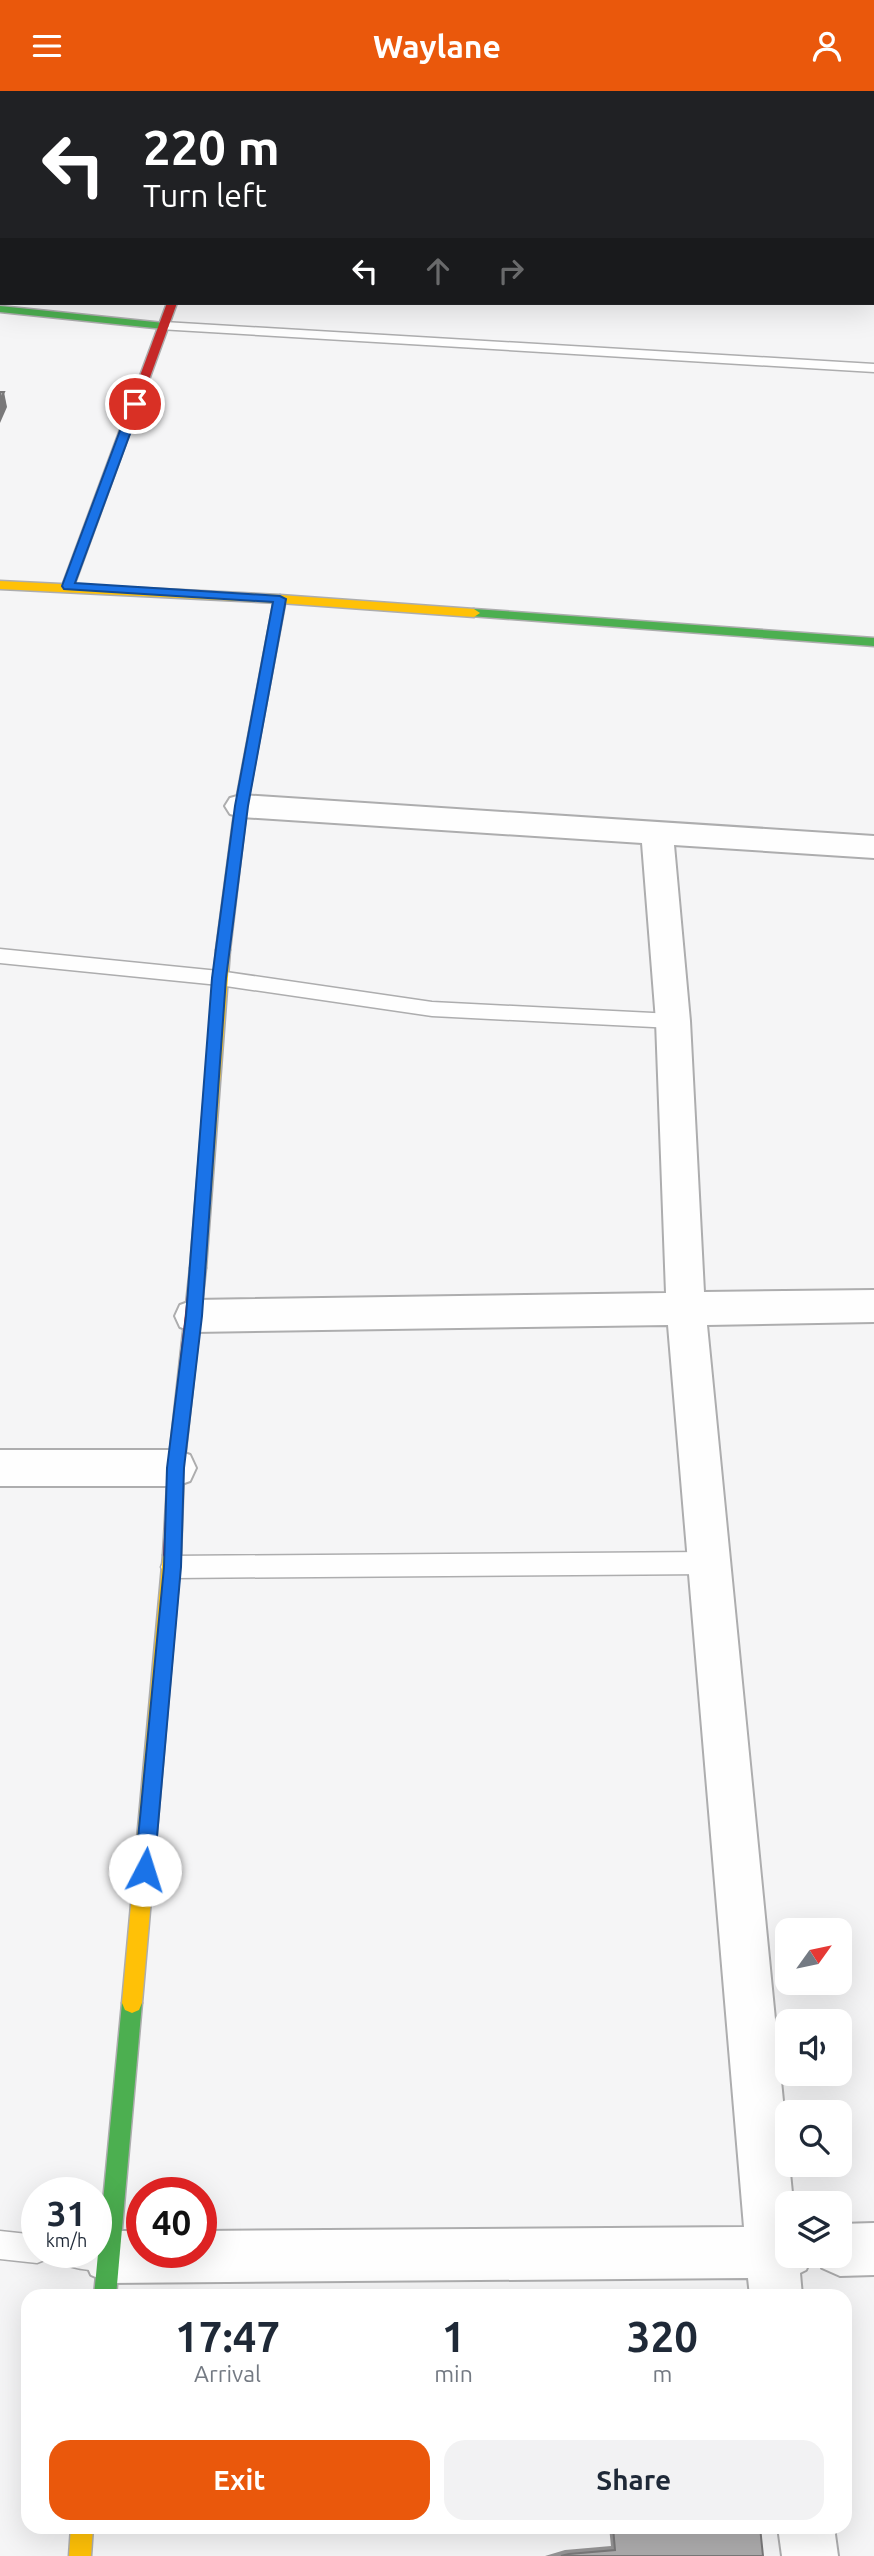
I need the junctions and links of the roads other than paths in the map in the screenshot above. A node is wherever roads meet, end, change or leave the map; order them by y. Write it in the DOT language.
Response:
graph roads {
  1 [pos="171,305"];
  2 [pos="0,309"];
  3 [pos="164,326"];
  4 [pos="874,368"];
  5 [pos="0,585"];
  6 [pos="68,586"];
  7 [pos="280,599"];
  8 [pos="874,642"];
  9 [pos="241,806"];
  10 [pos="657,831"];
  11 [pos="874,847"];
  12 [pos="0,956"];
  13 [pos="219,978"];
  14 [pos="673,1021"];
  15 [pos="874,1306"];
  16 [pos="686,1309"];
  17 [pos="194,1316"];
  18 [pos="0,1468"];
  19 [pos="176,1468"];
  20 [pos="709,1563"];
  21 [pos="172,1567"];
  22 [pos="104,2177"];
  23 [pos="775,2235"];
  24 [pos="0,2245"];
  25 [pos="21,2247"];
  26 [pos="874,2249"];
  27 [pos="852,2250"];
  28 [pos="775,2266"];
  29 [pos="112,2268"];
  30 [pos="82,2534"];
  31 [pos="807,2534"];
  32 [pos="80,2556"];
  33 [pos="810,2556"];
  1 -- 3 [label="street"];
  2 -- 3 [label="street"];
  3 -- 4 [label="lane"];
  3 -- 6 [label="street"];
  5 -- 6 [label="street"];
  6 -- 7 [label="street"];
  7 -- 8 [label="street"];
  7 -- 9 [label="street"];
  9 -- 10 [label="street"];
  9 -- 13 [label="street"];
  10 -- 11 [label="street"];
  10 -- 14 [label="street"];
  12 -- 13 [label="lane"];
  13 -- 14 [label="lane"];
  13 -- 17 [label="street"];
  14 -- 16 [label="street"];
  15 -- 16 [label="street"];
  16 -- 17 [label="street"];
  16 -- 20 [label="street"];
  17 -- 19 [label="street"];
  18 -- 19 [label="street"];
  19 -- 21 [label="street"];
  20 -- 21 [label="lane"];
  20 -- 23 [label="street"];
  21 -- 22 [label="street"];
  24 -- 25 [label="lane"];
  26 -- 27 [label="street"];
  28 -- 29 [label="street"];
  30 -- 32 [label="street"];
  31 -- 33 [label="street"];
}
